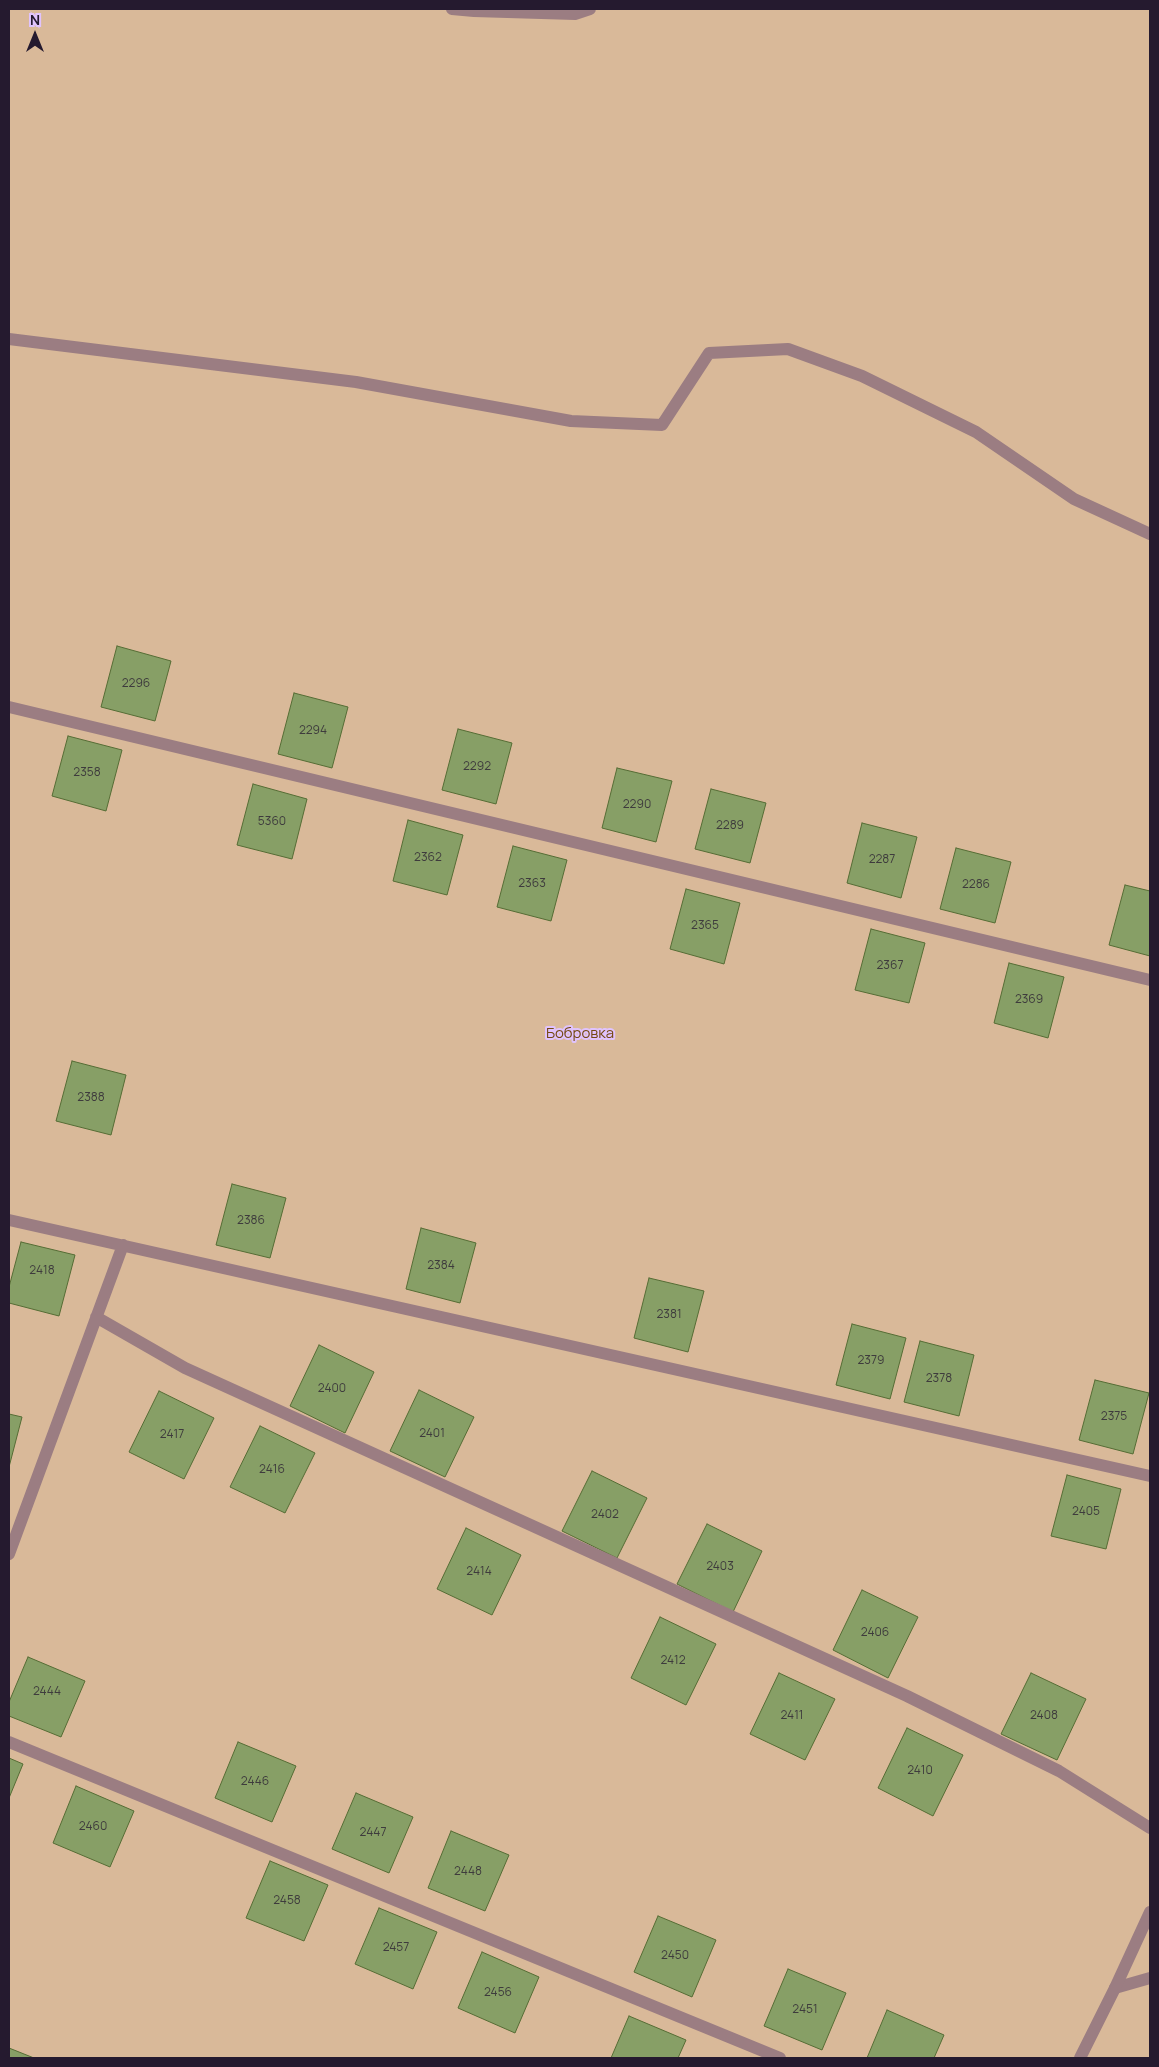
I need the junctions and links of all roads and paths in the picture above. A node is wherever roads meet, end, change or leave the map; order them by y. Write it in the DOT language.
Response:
graph roads {
  1 [pos="452,9"];
  2 [pos="590,9"];
  3 [pos="9,339"];
  4 [pos="1150,534"];
  5 [pos="9,706"];
  6 [pos="1150,980"];
  7 [pos="9,1220"];
  8 [pos="122,1245"];
  9 [pos="96,1317"];
  10 [pos="1150,1476"];
  11 [pos="9,1554"];
  12 [pos="9,1742"];
  13 [pos="1150,1828"];
  14 [pos="1150,1912"];
  15 [pos="1150,1978"];
  16 [pos="1116,1988"];
  17 [pos="780,2058"];
  18 [pos="1080,2058"];
  1 -- 2 [label="street"];
  3 -- 4 [label="street"];
  5 -- 6 [label="street"];
  7 -- 8 [label="street"];
  8 -- 9 [label="street"];
  8 -- 10 [label="street"];
  9 -- 11 [label="street"];
  9 -- 13 [label="street"];
  12 -- 17 [label="street"];
  14 -- 16 [label="street"];
  15 -- 16 [label="street"];
  16 -- 18 [label="street"];
}
